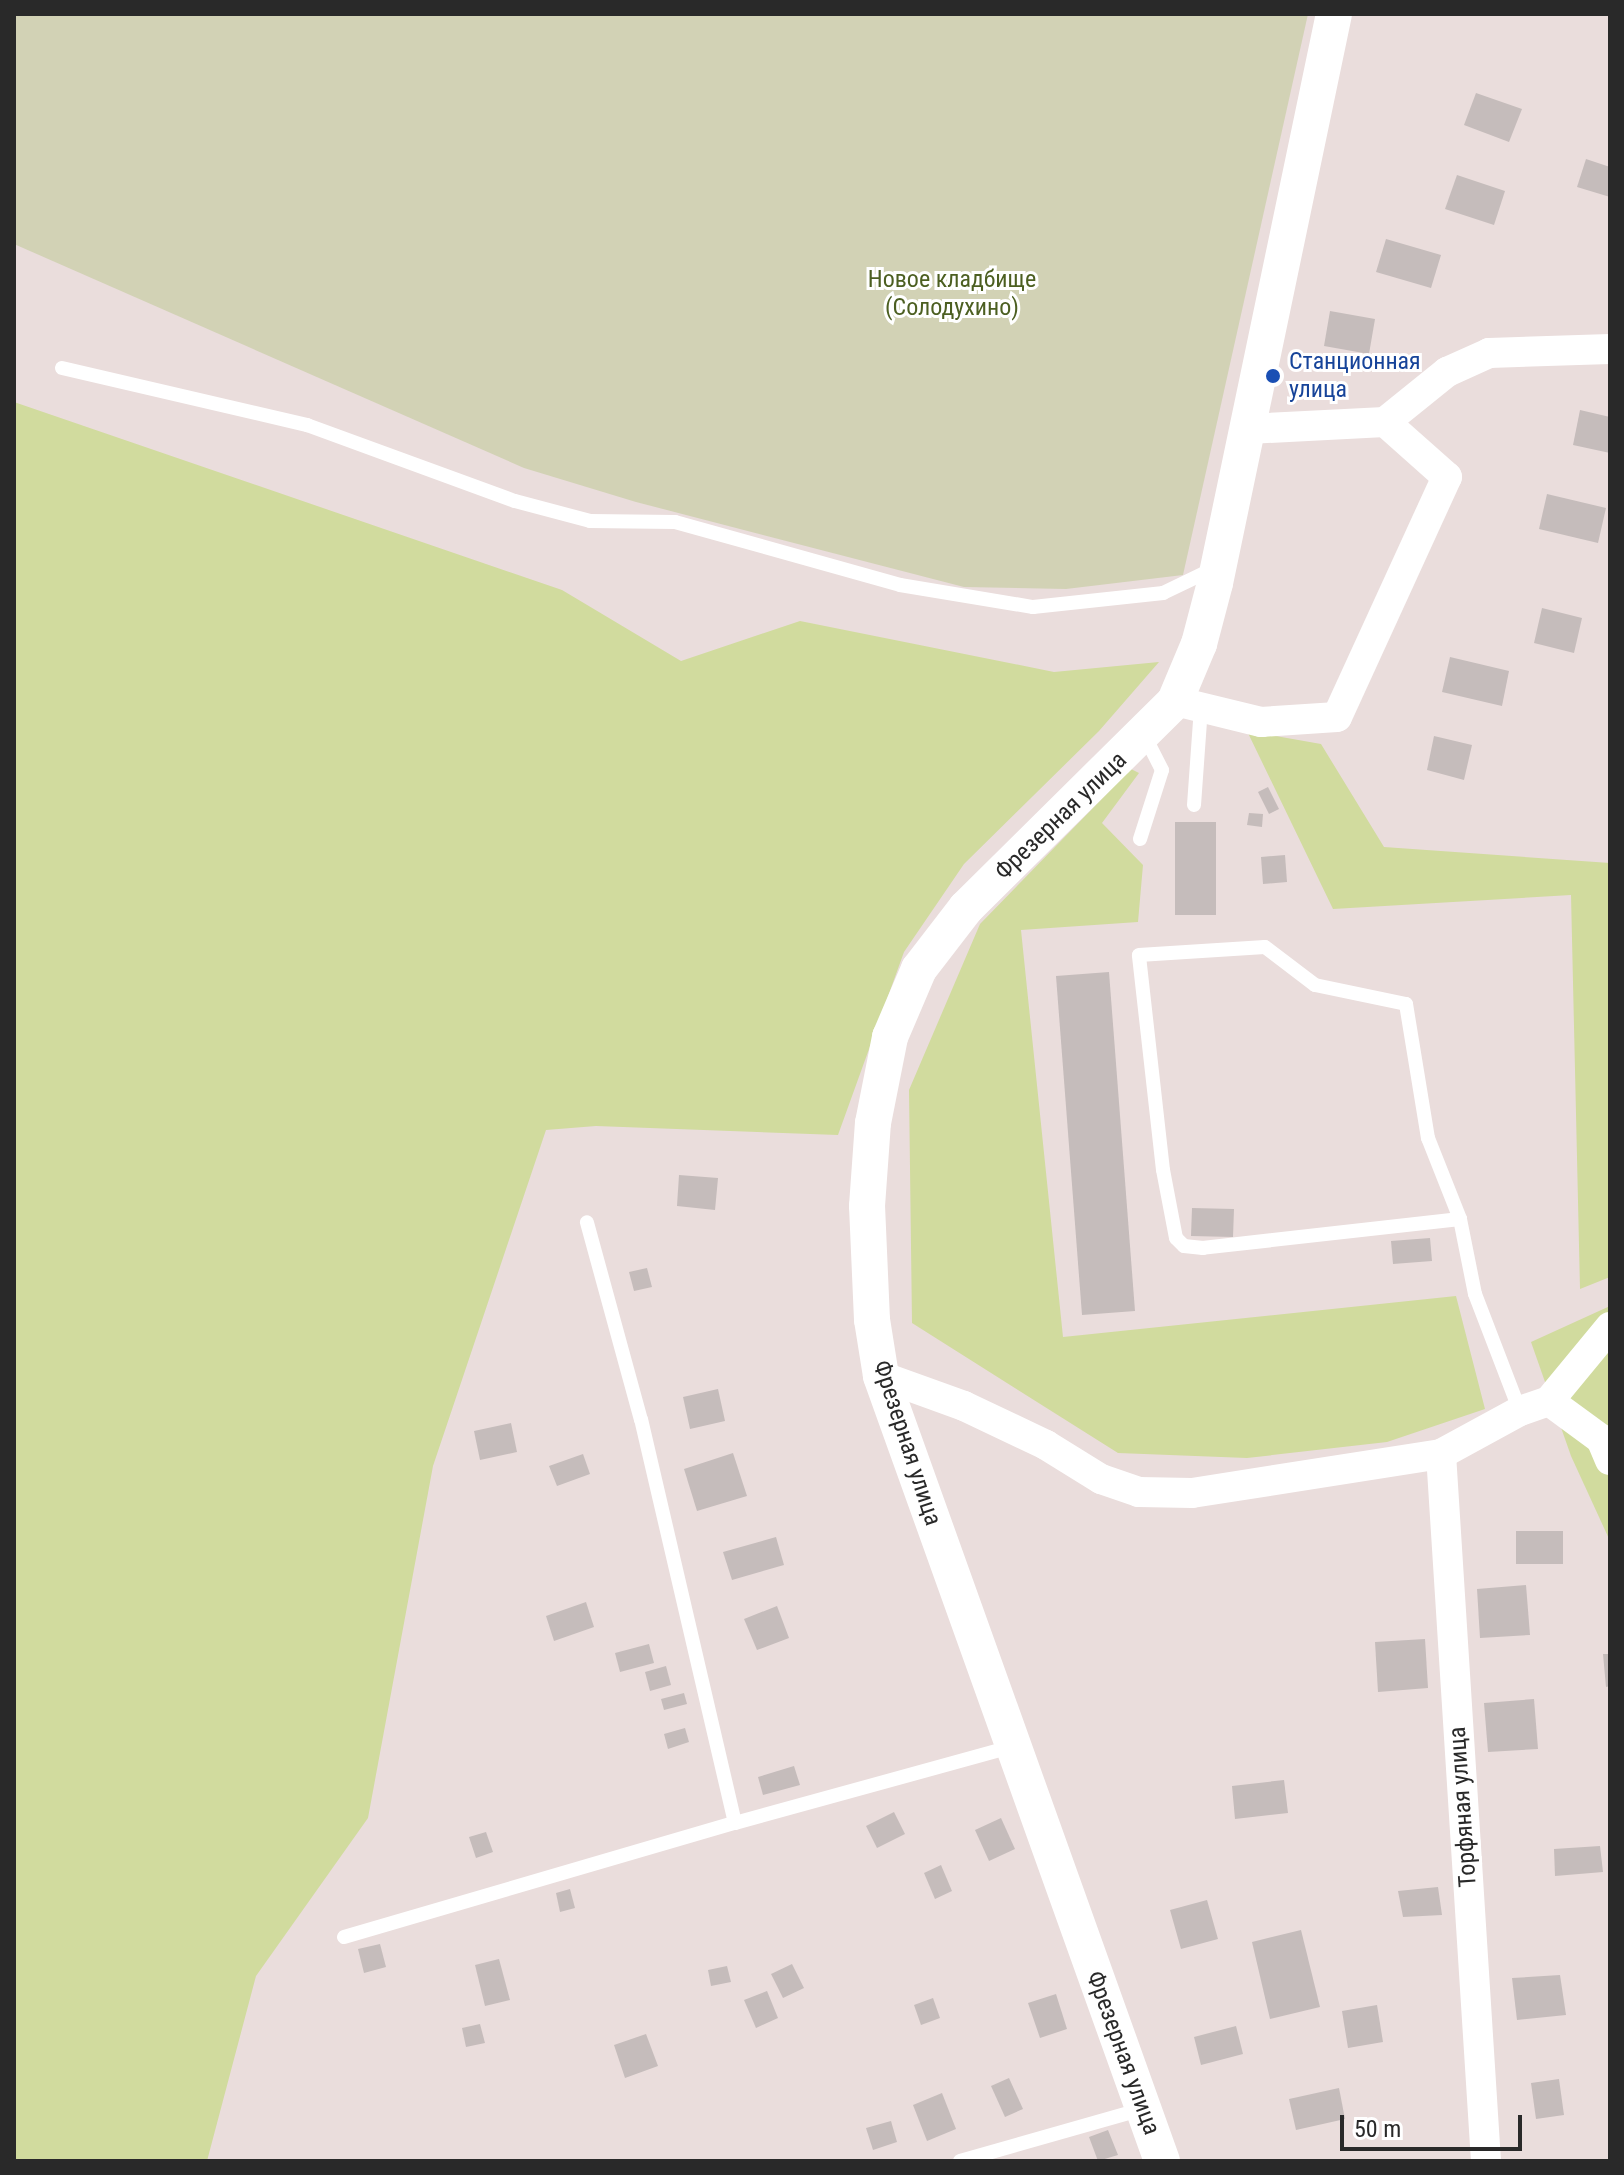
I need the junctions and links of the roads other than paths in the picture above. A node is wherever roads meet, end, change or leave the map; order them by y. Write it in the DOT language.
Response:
graph roads {
  1 [pos="1334,14"];
  2 [pos="1610,349"];
  3 [pos="62,368"];
  4 [pos="1385,422"];
  5 [pos="1248,429"];
  6 [pos="1219,566"];
  7 [pos="1188,704"];
  8 [pos="1145,736"];
  9 [pos="1194,805"];
  10 [pos="1140,839"];
  11 [pos="1460,1219"];
  12 [pos="587,1222"];
  13 [pos="1610,1327"];
  14 [pos="881,1376"];
  15 [pos="1549,1401"];
  16 [pos="1520,1411"];
  17 [pos="1441,1454"];
  18 [pos="1610,1460"];
  19 [pos="1011,1747"];
  20 [pos="735,1823"];
  21 [pos="344,1937"];
  22 [pos="1143,2109"];
  23 [pos="960,2161"];
  24 [pos="1162,2161"];
  25 [pos="1486,2161"];
  1 -- 5 [label="street"];
  2 -- 4 [label="street"];
  3 -- 6 [label="lane"];
  4 -- 5 [label="street"];
  4 -- 7 [label="street"];
  5 -- 6 [label="street"];
  6 -- 7 [label="street"];
  7 -- 8 [label="street, Фрезерная улица"];
  7 -- 9 [label="lane"];
  8 -- 10 [label="lane"];
  8 -- 14 [label="street, Фрезерная улица"];
  11 -- 11 [label="lane"];
  11 -- 16 [label="lane"];
  12 -- 20 [label="lane"];
  13 -- 15 [label="street"];
  14 -- 17 [label="street"];
  14 -- 19 [label="street, Фрезерная улица"];
  15 -- 16 [label="street"];
  15 -- 18 [label="street"];
  16 -- 17 [label="street"];
  17 -- 25 [label="street, Торфяная улица"];
  19 -- 20 [label="lane"];
  19 -- 22 [label="street, Фрезерная улица"];
  20 -- 21 [label="lane"];
  22 -- 23 [label="lane"];
  22 -- 24 [label="street, Фрезерная улица"];
}
